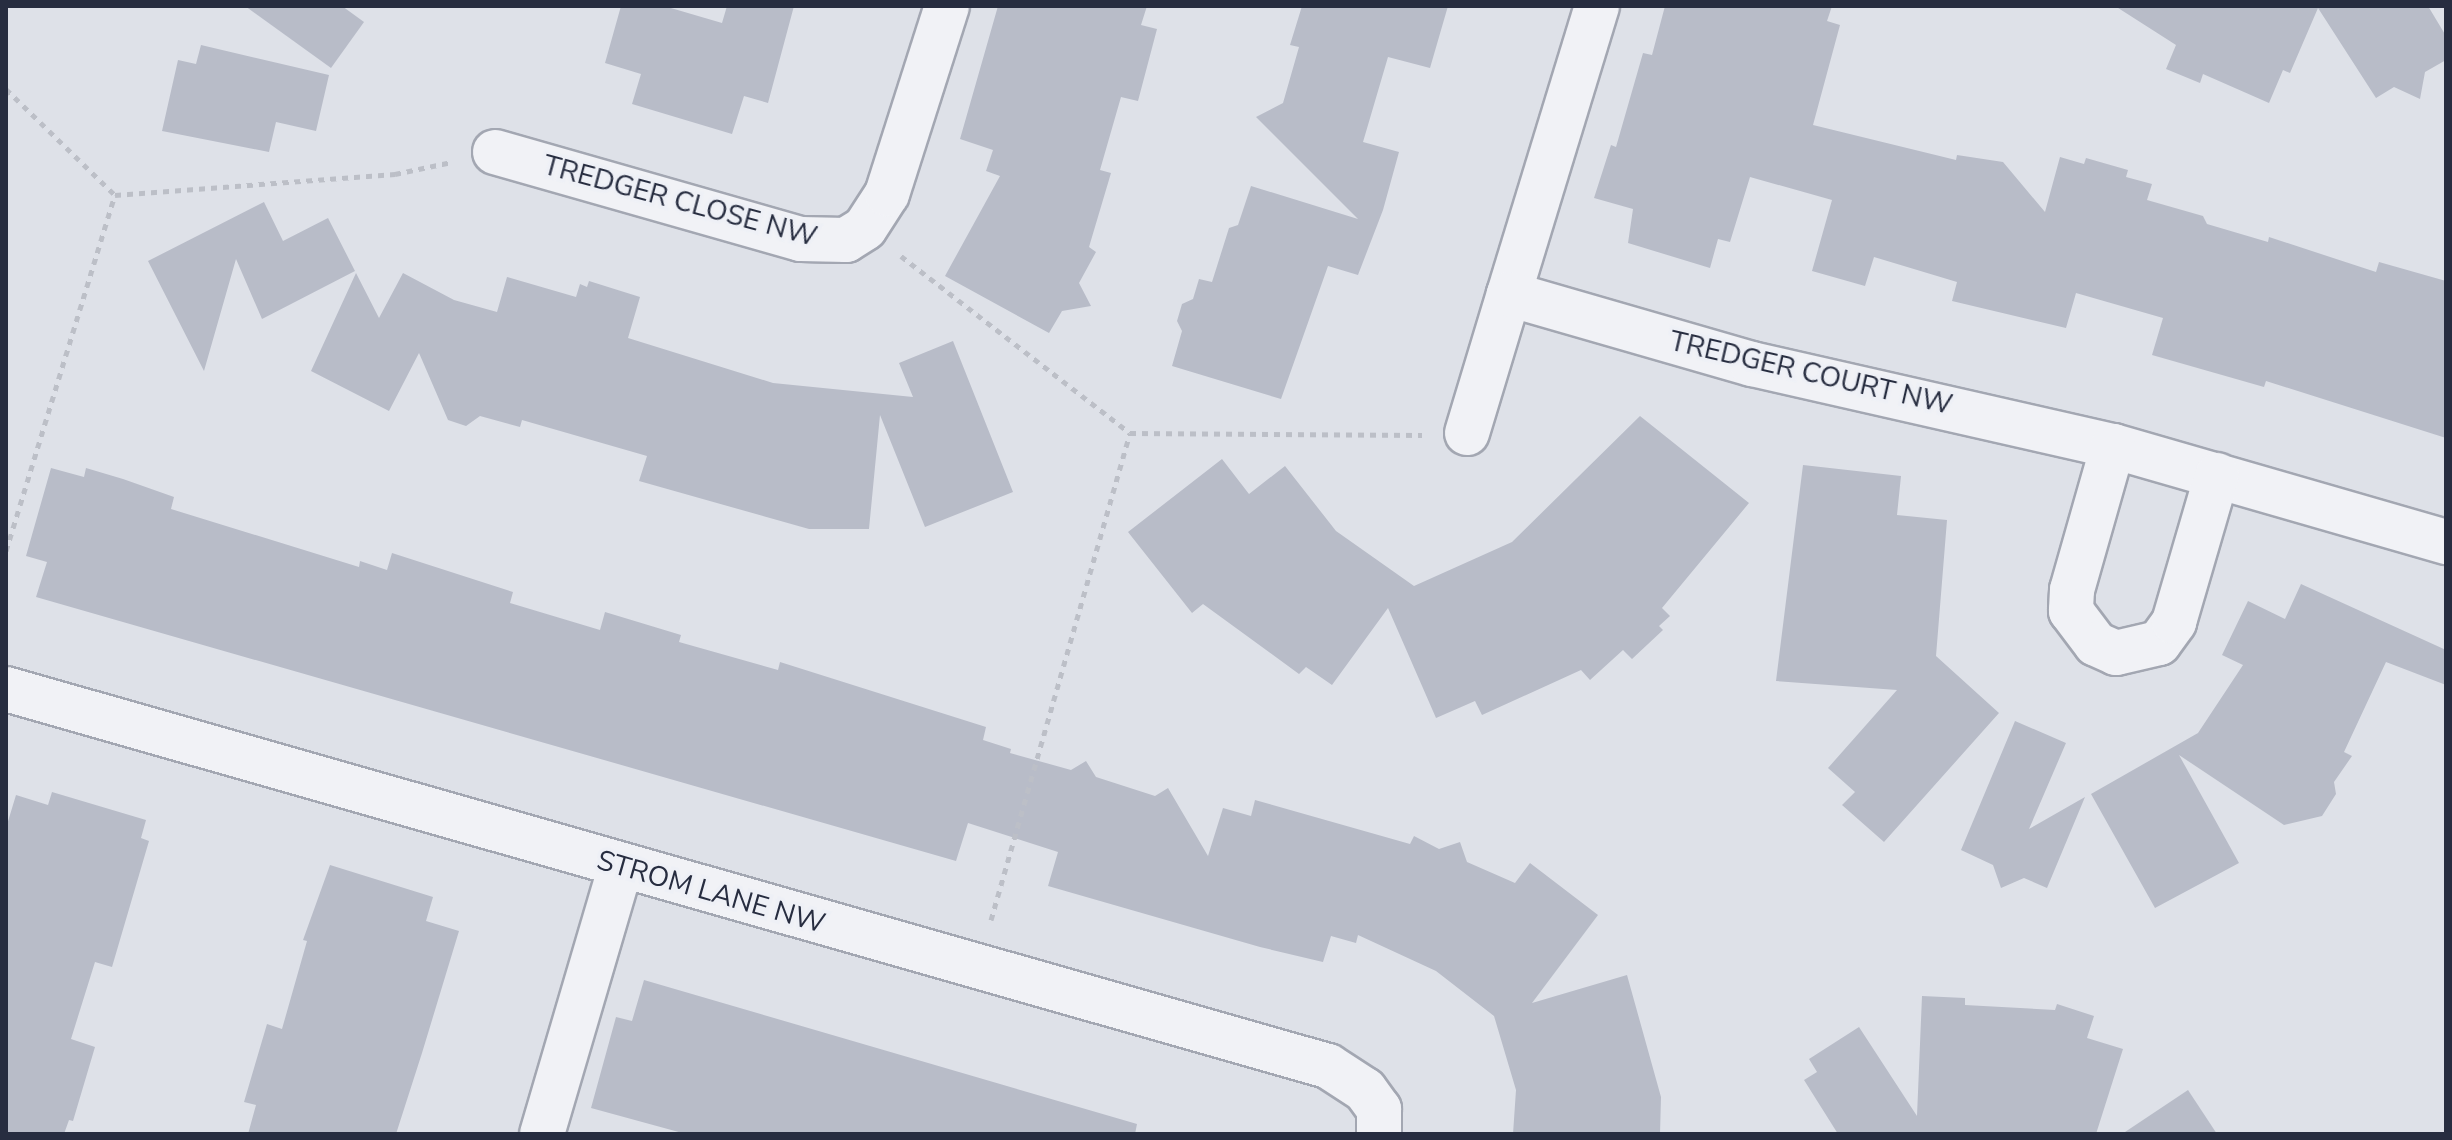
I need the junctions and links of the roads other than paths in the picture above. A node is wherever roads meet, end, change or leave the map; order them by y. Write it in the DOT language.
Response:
graph roads {
  1 [pos="947,6"];
  2 [pos="1597,6"];
  3 [pos="495,152"];
  4 [pos="1509,294"];
  5 [pos="1467,433"];
  6 [pos="2113,446"];
  7 [pos="2217,475"];
  8 [pos="2446,542"];
  9 [pos="6,689"];
  10 [pos="621,866"];
  11 [pos="542,1134"];
  12 [pos="1379,1134"];
  1 -- 3 [label="street, TREDGER CLOSE NW"];
  2 -- 4 [label="street"];
  4 -- 5 [label="street"];
  4 -- 6 [label="street, TREDGER COURT NW"];
  6 -- 7 [label="street, TREDGER COURT NW"];
  6 -- 7 [label="street"];
  7 -- 8 [label="street, TREDGER COURT NW"];
  9 -- 10 [label="street, STROM LANE NW"];
  10 -- 11 [label="street"];
  10 -- 12 [label="street, STROM LANE NW"];
}
